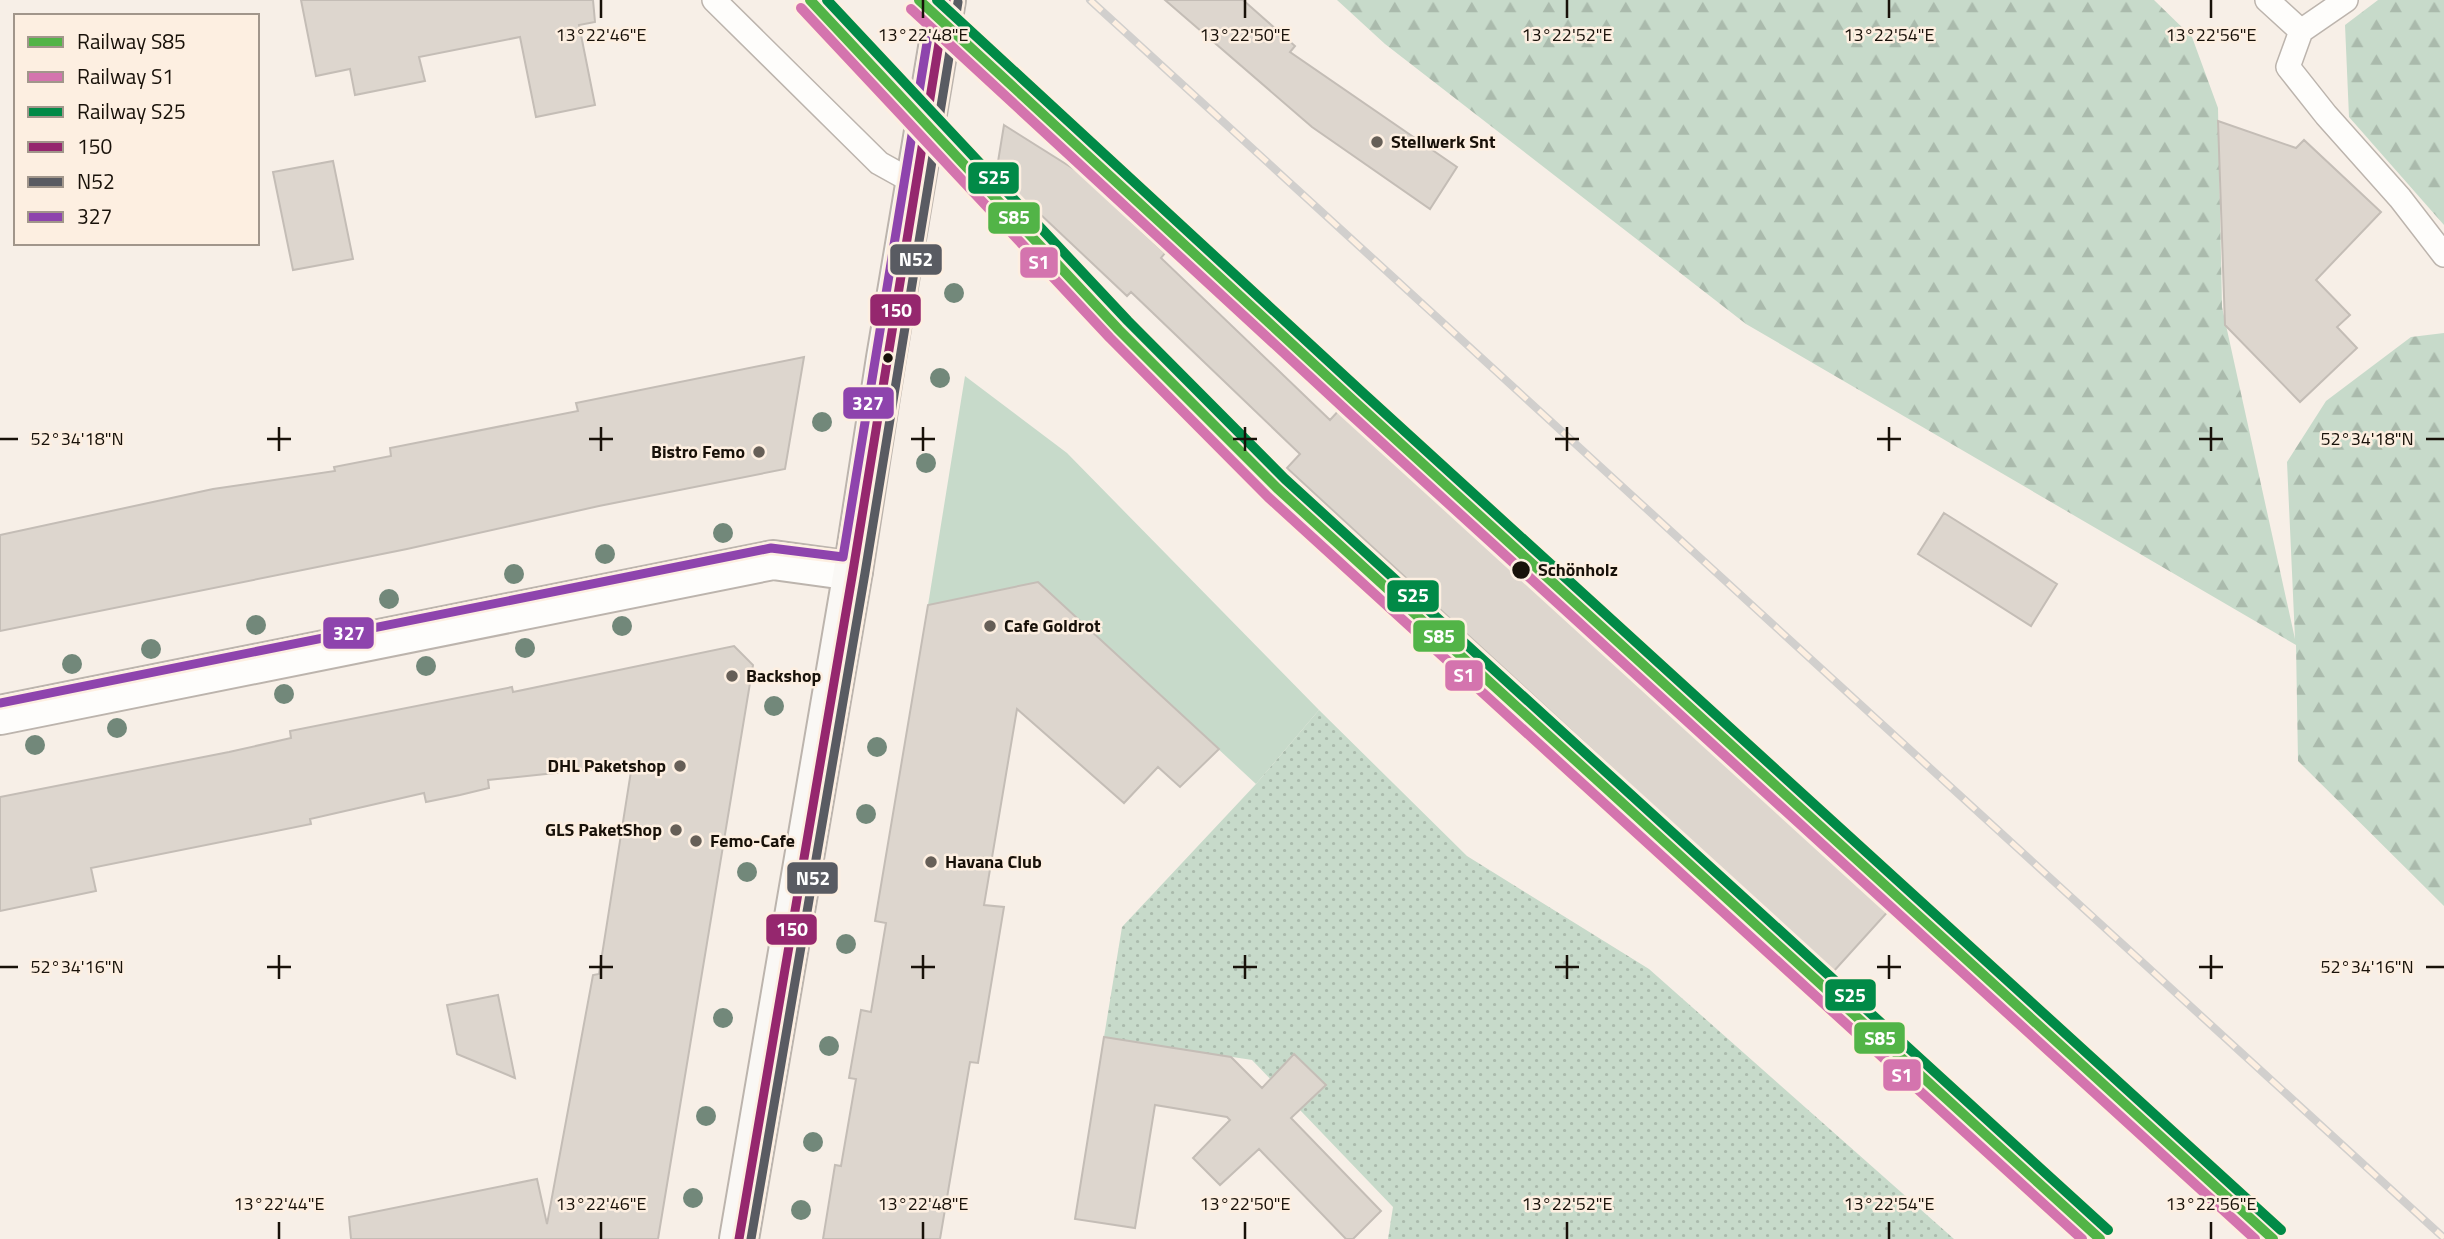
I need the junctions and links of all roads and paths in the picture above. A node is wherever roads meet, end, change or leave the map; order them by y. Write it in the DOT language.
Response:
graph roads {
  1 [pos="714,0"];
  2 [pos="946,0"];
  3 [pos="2267,0"];
  4 [pos="2346,0"];
  5 [pos="2301,31"];
  6 [pos="915,183"];
  7 [pos="2444,255"];
  8 [pos="853,571"];
  9 [pos="0,715"];
  10 [pos="739,1239"];
  1 -- 6 [label="lane"];
  2 -- 6 [label="main road"];
  3 -- 5 [label="lane"];
  4 -- 5 [label="lane"];
  5 -- 7 [label="lane"];
  6 -- 8 [label="main road"];
  8 -- 9 [label="street"];
  8 -- 10 [label="main road"];
}
